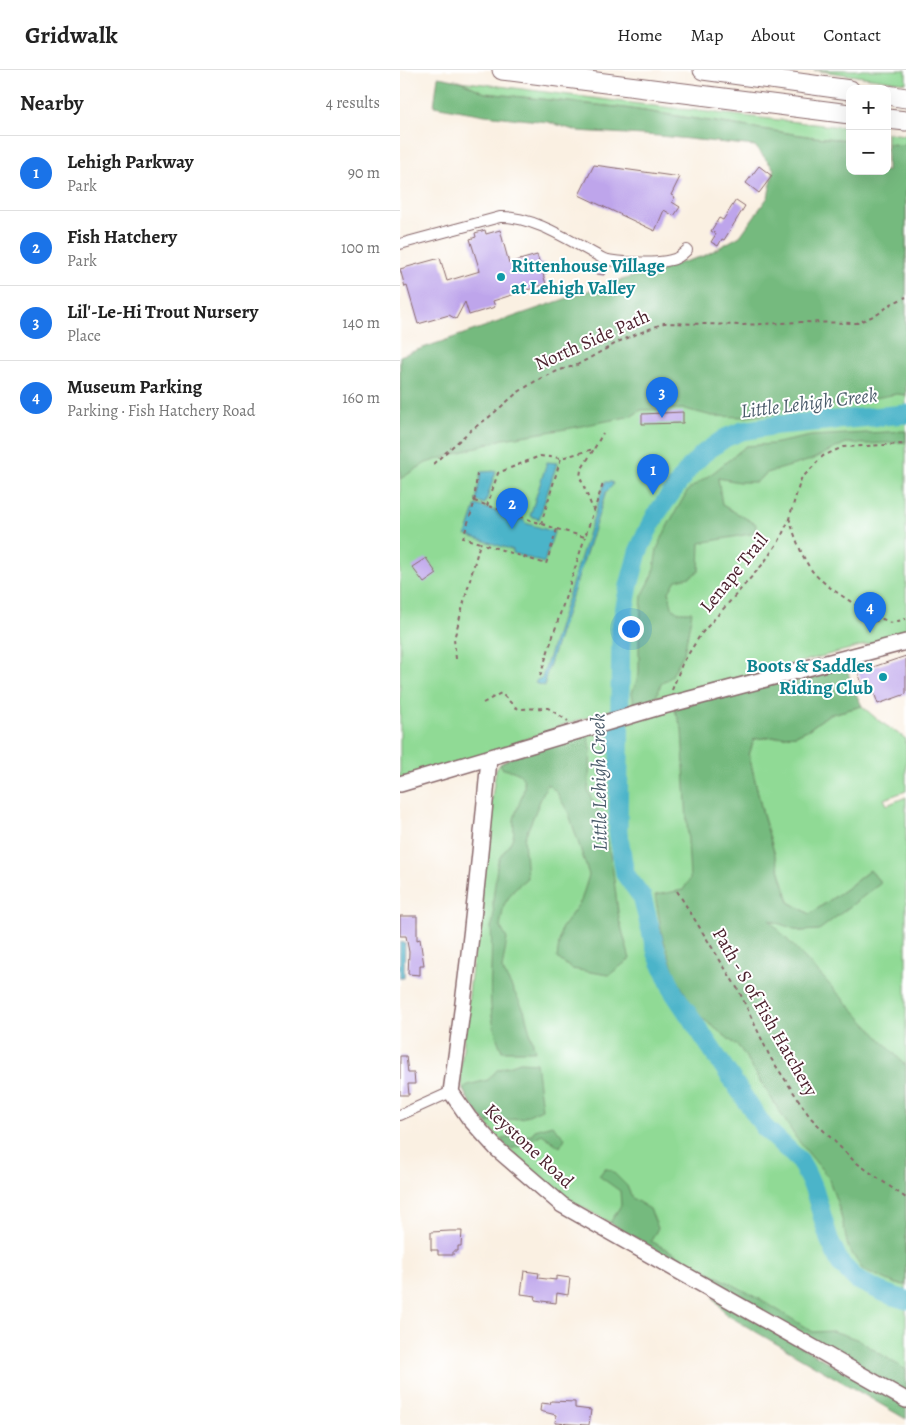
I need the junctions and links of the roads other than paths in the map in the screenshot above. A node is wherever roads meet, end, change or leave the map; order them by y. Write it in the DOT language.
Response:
graph roads {
  1 [pos="502,70"];
  2 [pos="703,70"];
  3 [pos="846,89"];
  4 [pos="891,96"];
  5 [pos="906,98"];
  6 [pos="846,113"];
  7 [pos="891,119"];
  8 [pos="906,121"];
  9 [pos="400,244"];
  10 [pos="687,250"];
  11 [pos="906,642"];
  12 [pos="489,758"];
  13 [pos="400,784"];
  14 [pos="451,1092"];
  15 [pos="400,1115"];
  16 [pos="906,1400"];
  1 -- 6 [label="highway"];
  2 -- 3 [label="highway"];
  4 -- 5 [label="highway"];
  7 -- 8 [label="highway"];
  9 -- 10 [label="street"];
  11 -- 12 [label="street"];
  12 -- 13 [label="street"];
  12 -- 14 [label="street"];
  14 -- 15 [label="street"];
  14 -- 16 [label="street, Keystone Road"];
}
